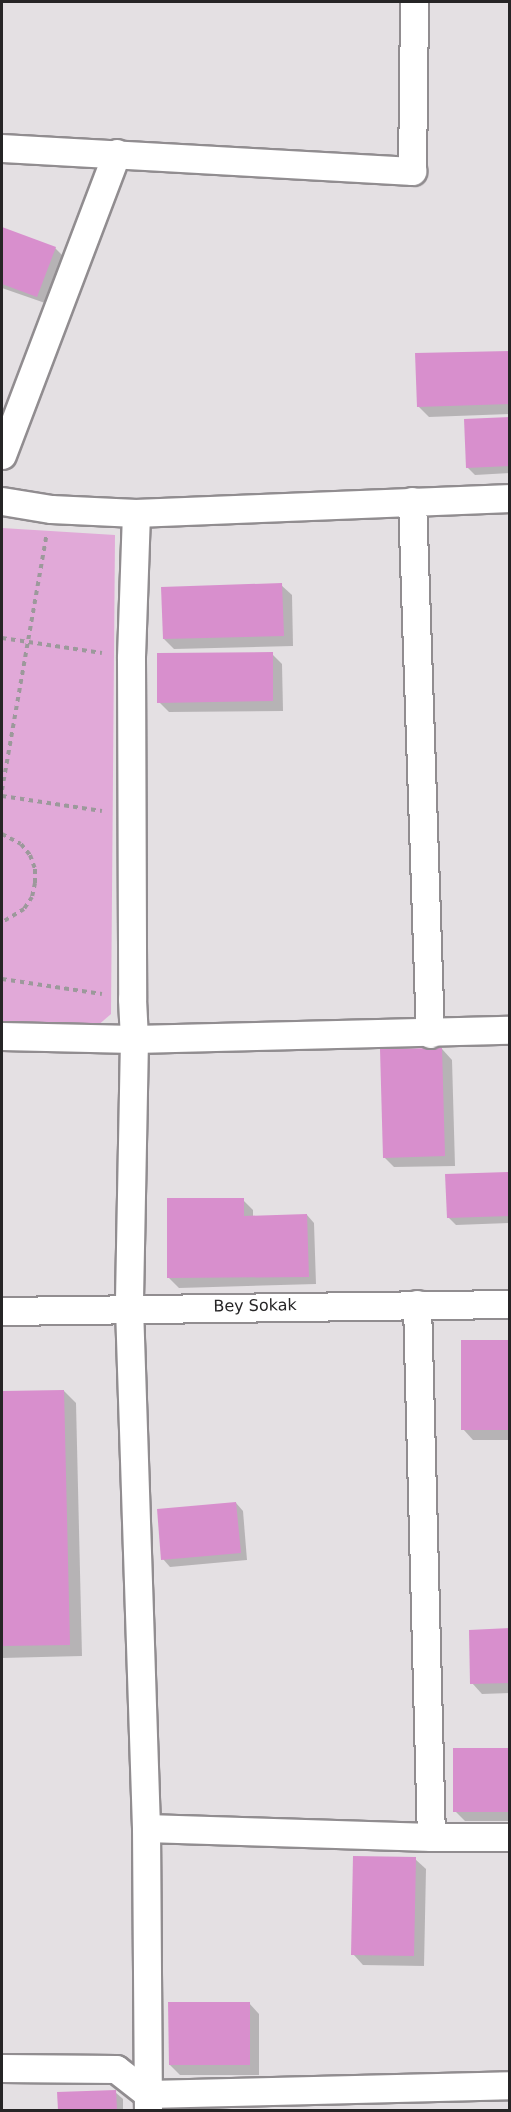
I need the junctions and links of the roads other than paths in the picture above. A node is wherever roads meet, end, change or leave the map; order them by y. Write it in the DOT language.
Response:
graph roads {
  1 [pos="414,2"];
  2 [pos="2,148"];
  3 [pos="117,153"];
  4 [pos="2,455"];
  5 [pos="510,498"];
  6 [pos="2,501"];
  7 [pos="412,501"];
  8 [pos="136,513"];
  9 [pos="510,1030"];
  10 [pos="430,1034"];
  11 [pos="2,1036"];
  12 [pos="134,1039"];
  13 [pos="417,1304"];
  14 [pos="510,1304"];
  15 [pos="129,1307"];
  16 [pos="2,1311"];
  17 [pos="146,1828"];
  18 [pos="431,1837"];
  19 [pos="510,1837"];
  20 [pos="2,2068"];
  21 [pos="510,2085"];
  22 [pos="148,2102"];
  1 -- 3 [label="street"];
  2 -- 3 [label="street"];
  3 -- 4 [label="street"];
  5 -- 7 [label="street"];
  6 -- 8 [label="street"];
  7 -- 8 [label="street"];
  7 -- 10 [label="street"];
  8 -- 12 [label="street"];
  9 -- 10 [label="street"];
  10 -- 12 [label="street"];
  11 -- 12 [label="street"];
  12 -- 15 [label="street"];
  13 -- 14 [label="street, Bey Sokak"];
  13 -- 15 [label="street, Bey Sokak"];
  13 -- 18 [label="street"];
  15 -- 16 [label="street, Bey Sokak"];
  15 -- 17 [label="street"];
  17 -- 18 [label="street"];
  17 -- 22 [label="street"];
  18 -- 19 [label="street"];
  20 -- 22 [label="street"];
  21 -- 22 [label="street"];
}
